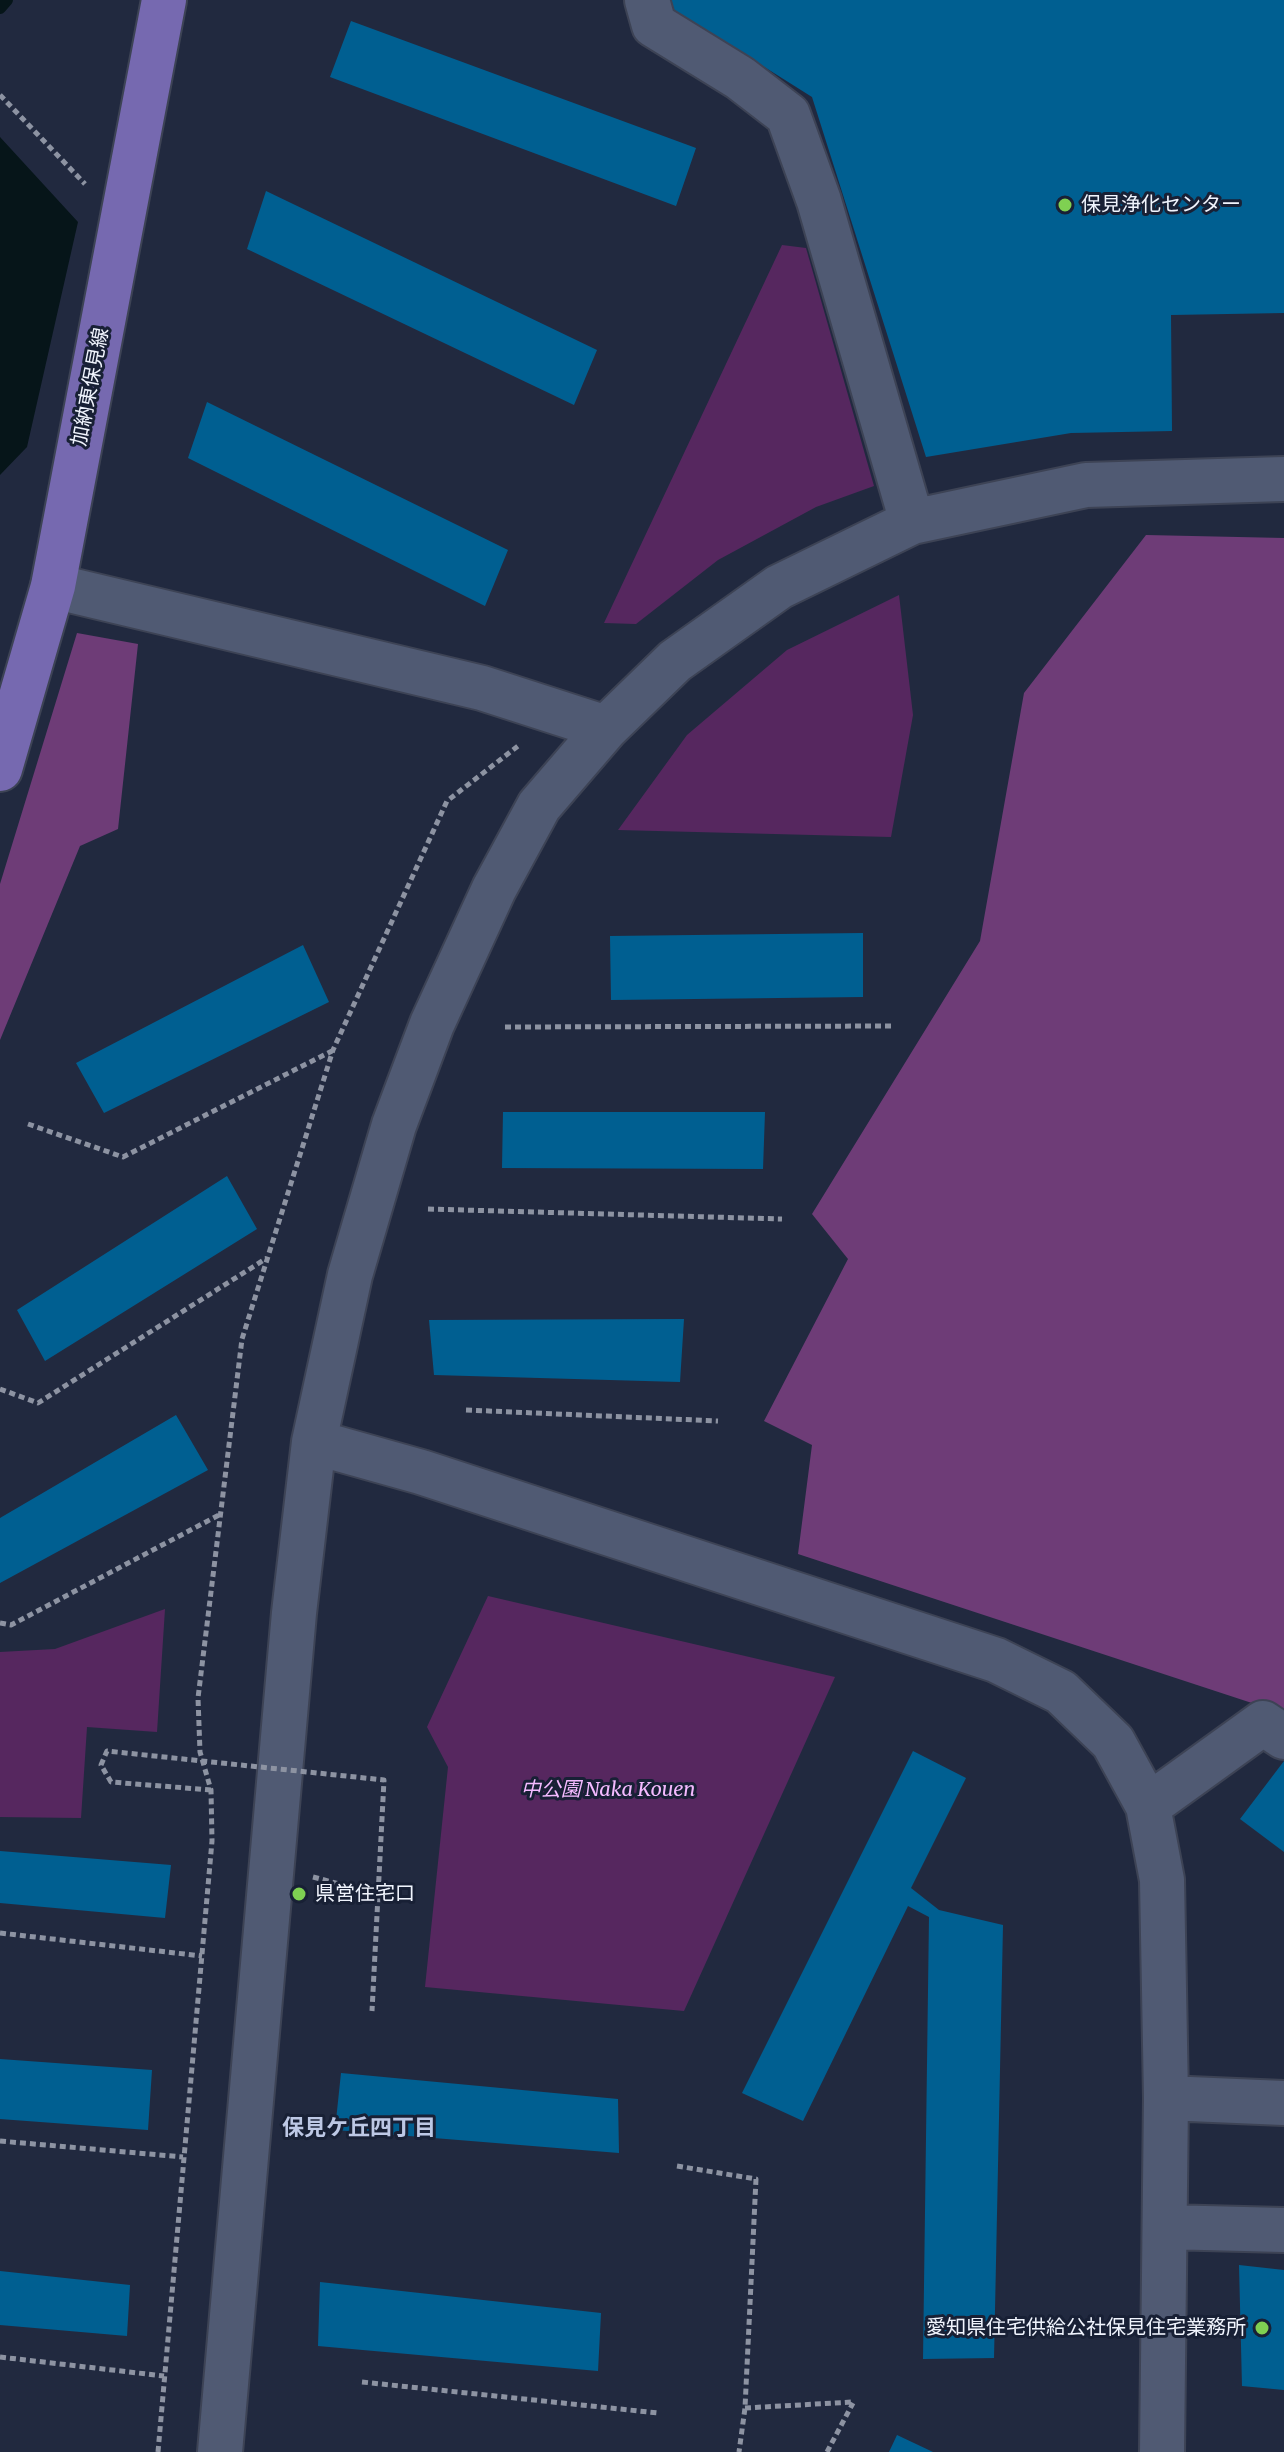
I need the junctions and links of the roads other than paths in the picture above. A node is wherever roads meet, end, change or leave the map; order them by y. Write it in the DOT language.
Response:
graph roads {
  1 [pos="164,0"];
  2 [pos="647,0"];
  3 [pos="1284,479"];
  4 [pos="912,522"];
  5 [pos="53,586"];
  6 [pos="606,728"];
  7 [pos="0,769"];
  8 [pos="314,1442"];
  9 [pos="1284,1737"];
  10 [pos="1148,1806"];
  11 [pos="1166,2098"];
  12 [pos="1284,2103"];
  13 [pos="1165,2227"];
  14 [pos="1284,2230"];
  15 [pos="220,2452"];
  16 [pos="1162,2452"];
  1 -- 5 [label="main road, 加納東保見線"];
  2 -- 4 [label="street"];
  3 -- 4 [label="street"];
  4 -- 6 [label="street"];
  5 -- 6 [label="street"];
  5 -- 7 [label="main road, 加納東保見線"];
  6 -- 8 [label="street"];
  8 -- 10 [label="street"];
  8 -- 15 [label="street"];
  9 -- 10 [label="street"];
  10 -- 11 [label="street"];
  11 -- 12 [label="street"];
  11 -- 13 [label="street"];
  13 -- 14 [label="street"];
  13 -- 16 [label="street"];
}
